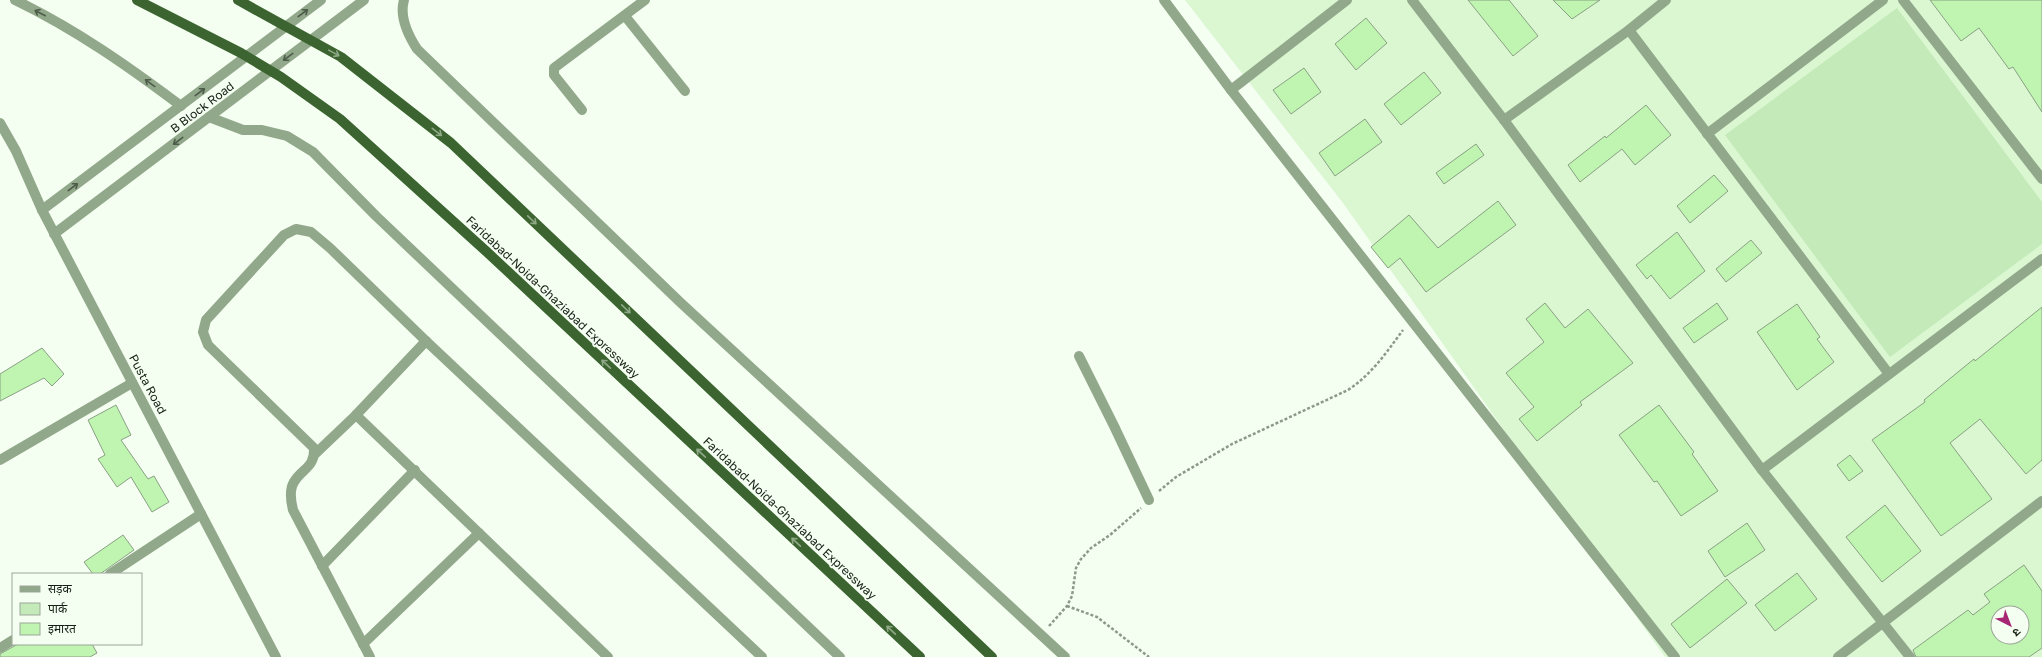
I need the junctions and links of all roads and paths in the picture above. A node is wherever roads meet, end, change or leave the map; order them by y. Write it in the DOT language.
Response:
graph roads {
  1 [pos="15,0"];
  2 [pos="137,0"];
  3 [pos="238,0"];
  4 [pos="321,0"];
  5 [pos="364,0"];
  6 [pos="404,0"];
  7 [pos="645,0"];
  8 [pos="1164,0"];
  9 [pos="1347,0"];
  10 [pos="1412,0"];
  11 [pos="1666,0"];
  12 [pos="1883,0"];
  13 [pos="1903,0"];
  14 [pos="625,16"];
  15 [pos="1629,30"];
  16 [pos="1232,90"];
  17 [pos="685,91"];
  18 [pos="181,106"];
  19 [pos="582,110"];
  20 [pos="209,117"];
  21 [pos="1504,120"];
  22 [pos="0,123"];
  23 [pos="1707,134"];
  24 [pos="2042,179"];
  25 [pos="42,210"];
  26 [pos="54,234"];
  27 [pos="2042,259"];
  28 [pos="1412,319"];
  29 [pos="426,341"];
  30 [pos="1078,356"];
  31 [pos="1889,374"];
  32 [pos="132,383"];
  33 [pos="356,415"];
  34 [pos="314,455"];
  35 [pos="0,460"];
  36 [pos="415,470"];
  37 [pos="1762,470"];
  38 [pos="1149,500"];
  39 [pos="2042,500"];
  40 [pos="201,514"];
  41 [pos="479,533"];
  42 [pos="322,566"];
  43 [pos="112,573"];
  44 [pos="1067,606"];
  45 [pos="1884,623"];
  46 [pos="1042,634"];
  47 [pos="12,641"];
  48 [pos="363,644"];
  49 [pos="0,648"];
  50 [pos="276,657"];
  51 [pos="370,657"];
  52 [pos="608,657"];
  53 [pos="762,657"];
  54 [pos="840,657"];
  55 [pos="920,657"];
  56 [pos="992,657"];
  57 [pos="1066,657"];
  58 [pos="1148,657"];
  59 [pos="1675,657"];
  60 [pos="1838,657"];
  61 [pos="1910,657"];
  18 -- 1 [label="street, one-way"];
  55 -- 2 [label="main road, Faridabad-Noida-Ghaziabad Expressway, one-way, bridge"];
  3 -- 56 [label="main road, one-way, bridge"];
  18 -- 4 [label="street, B Block Road, one-way"];
  5 -- 20 [label="street, B Block Road, one-way"];
  6 -- 46 [label="street"];
  7 -- 14 [label="street"];
  8 -- 16 [label="street"];
  9 -- 16 [label="street"];
  10 -- 21 [label="street"];
  11 -- 15 [label="street"];
  12 -- 23 [label="street"];
  13 -- 24 [label="street"];
  14 -- 17 [label="street"];
  14 -- 19 [label="street"];
  15 -- 21 [label="street"];
  15 -- 23 [label="street"];
  16 -- 28 [label="street"];
  25 -- 18 [label="street, B Block Road, one-way"];
  20 -- 26 [label="street, B Block Road, one-way"];
  20 -- 54 [label="street"];
  21 -- 37 [label="street"];
  22 -- 25 [label="street, Pusta Road"];
  23 -- 31 [label="street"];
  25 -- 26 [label="street, Pusta Road"];
  26 -- 32 [label="street, Pusta Road"];
  27 -- 31 [label="street"];
  28 -- 38 [label="path"];
  28 -- 59 [label="street"];
  29 -- 33 [label="street"];
  29 -- 34 [label="street"];
  29 -- 53 [label="street"];
  30 -- 38 [label="street"];
  31 -- 37 [label="street"];
  32 -- 35 [label="street"];
  32 -- 40 [label="street, Pusta Road"];
  33 -- 34 [label="street"];
  33 -- 36 [label="street"];
  34 -- 42 [label="street"];
  36 -- 41 [label="street"];
  36 -- 42 [label="street"];
  37 -- 45 [label="street"];
  38 -- 44 [label="path"];
  39 -- 45 [label="street"];
  40 -- 43 [label="street"];
  40 -- 50 [label="street, Pusta Road"];
  41 -- 48 [label="street"];
  41 -- 52 [label="street"];
  42 -- 48 [label="street"];
  44 -- 46 [label="path"];
  44 -- 58 [label="path"];
  45 -- 60 [label="street"];
  45 -- 61 [label="street"];
  46 -- 57 [label="street"];
  47 -- 49 [label="street"];
  48 -- 51 [label="street"];
}
